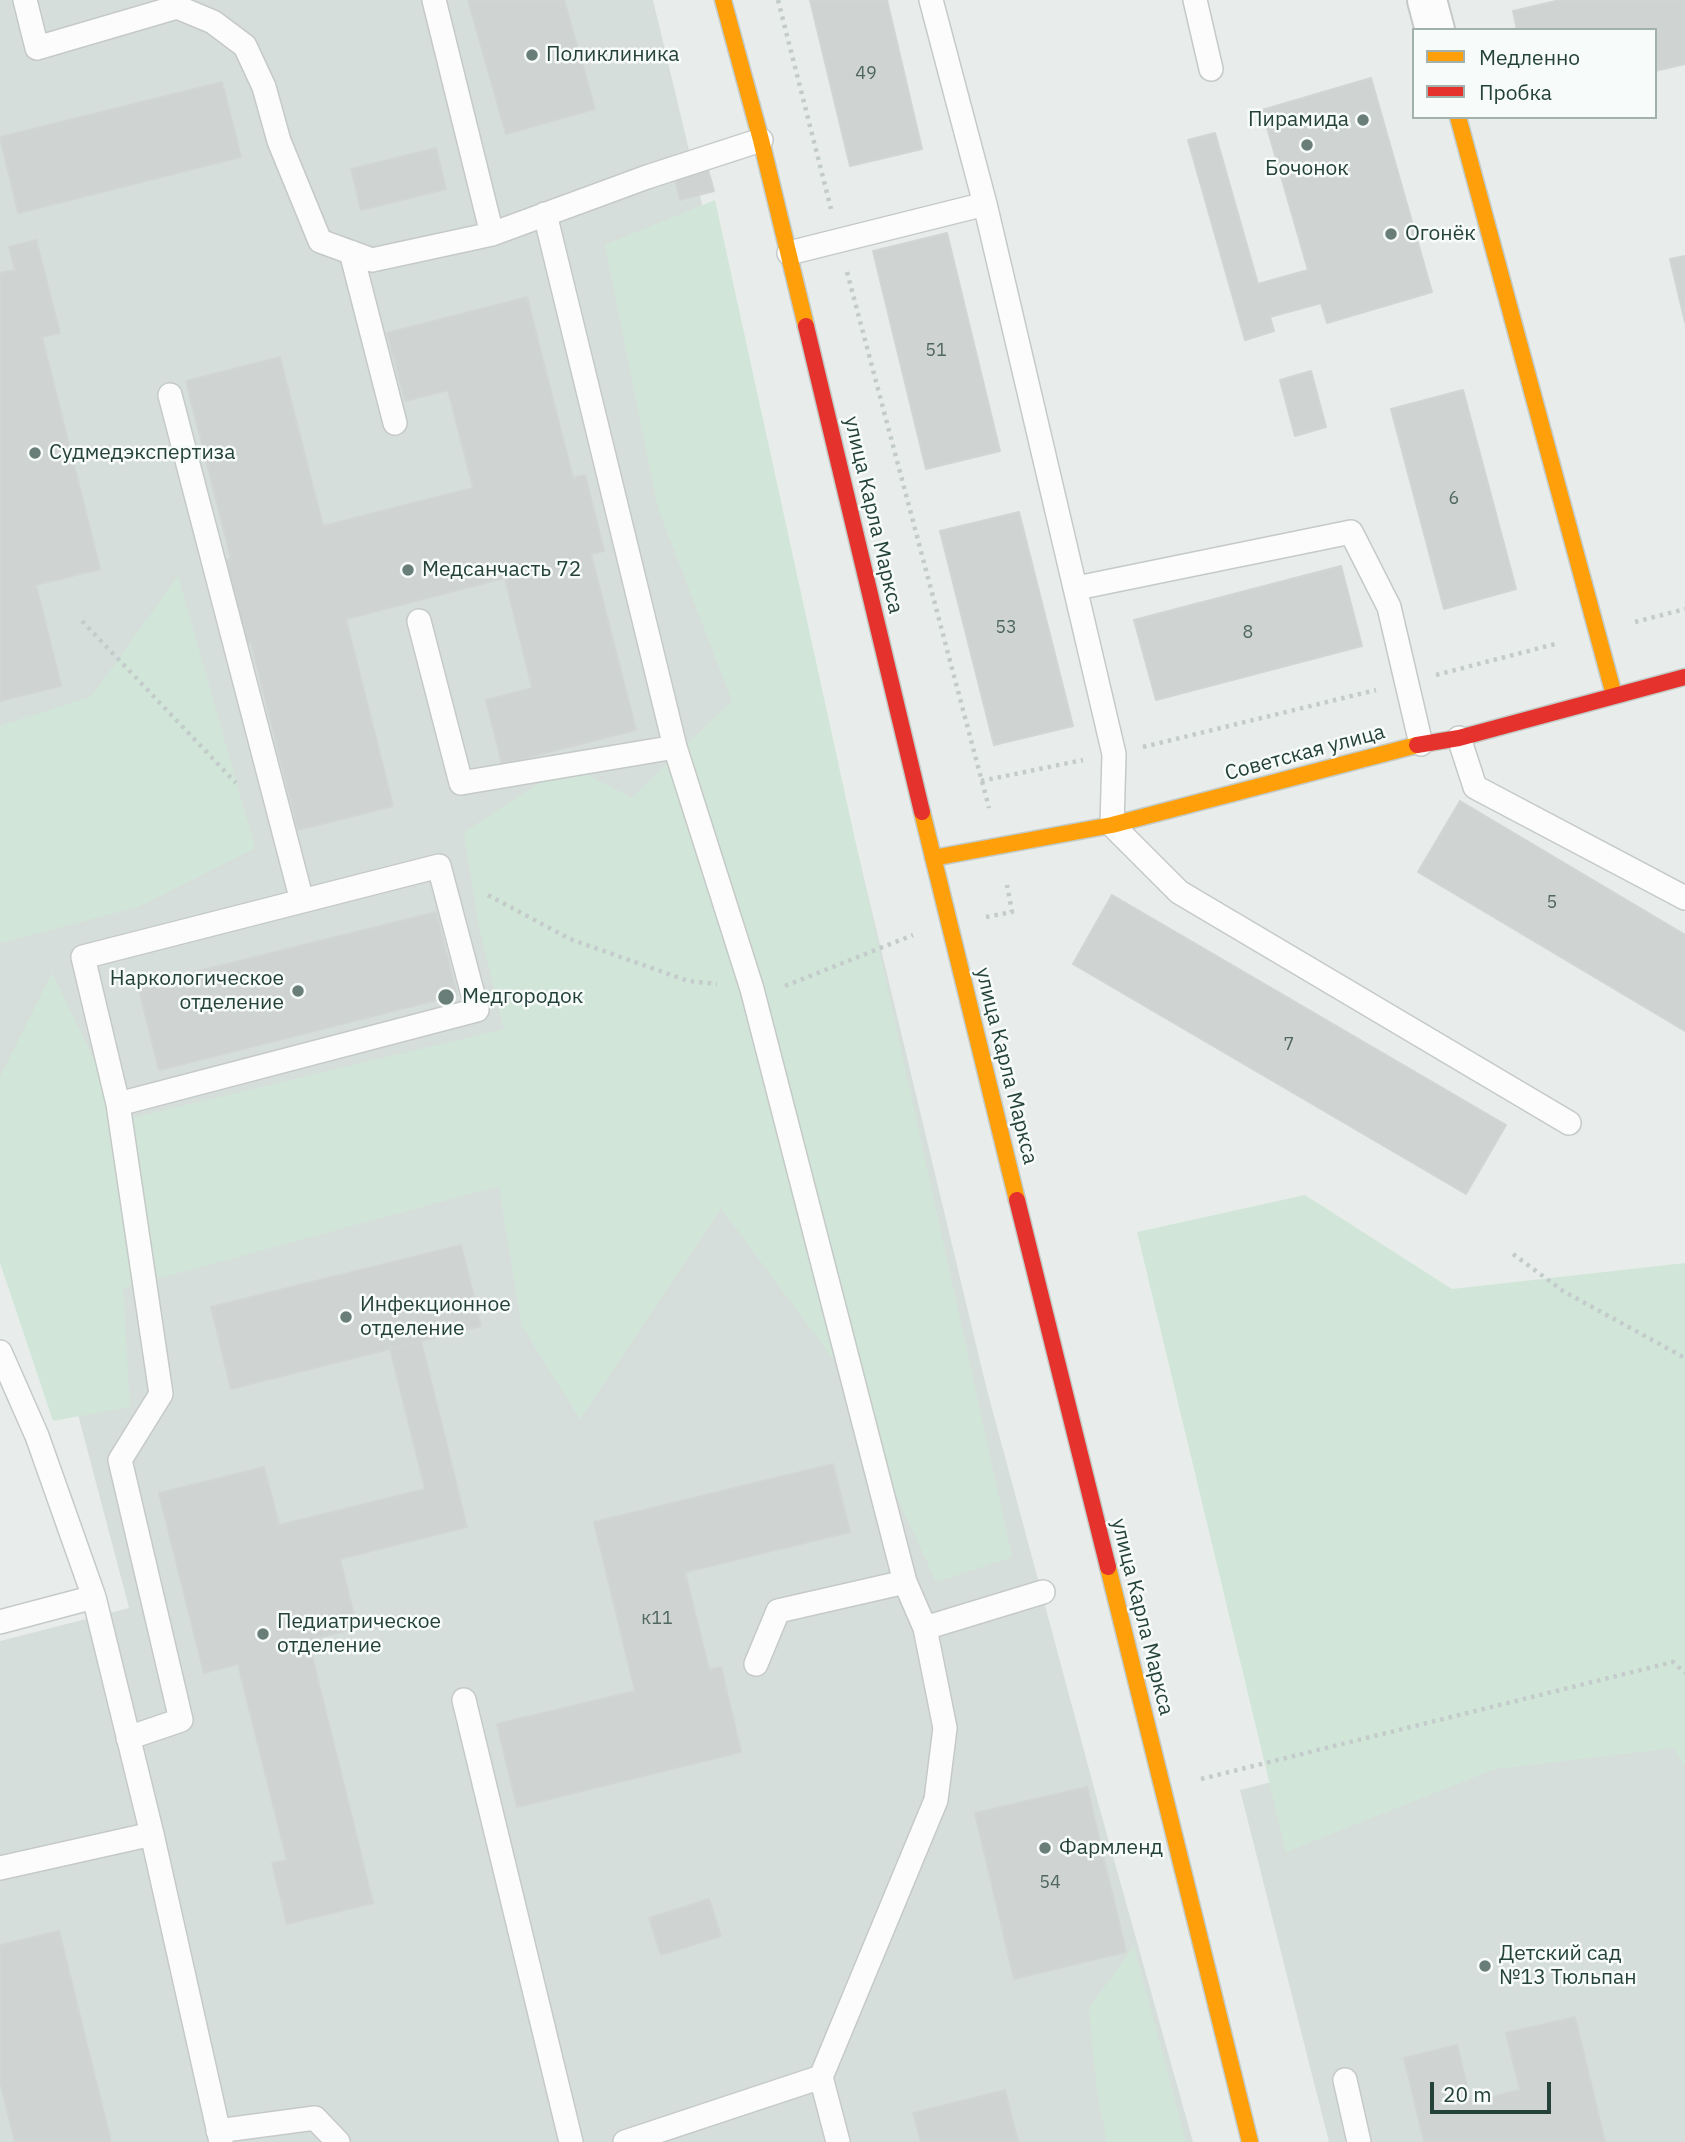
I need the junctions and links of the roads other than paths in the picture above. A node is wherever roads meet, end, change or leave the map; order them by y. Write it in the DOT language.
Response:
graph roads {
  1 [pos="24,0"];
  2 [pos="434,0"];
  3 [pos="723,0"];
  4 [pos="931,0"];
  5 [pos="1195,0"];
  6 [pos="1427,0"];
  7 [pos="1434,28"];
  8 [pos="1211,69"];
  9 [pos="1459,119"];
  10 [pos="761,140"];
  11 [pos="985,204"];
  12 [pos="545,214"];
  13 [pos="492,234"];
  14 [pos="351,252"];
  15 [pos="789,253"];
  16 [pos="170,396"];
  17 [pos="395,423"];
  18 [pos="1077,588"];
  19 [pos="419,621"];
  20 [pos="1685,677"];
  21 [pos="1614,695"];
  22 [pos="1459,738"];
  23 [pos="1421,744"];
  24 [pos="676,747"];
  25 [pos="1112,825"];
  26 [pos="933,858"];
  27 [pos="1685,898"];
  28 [pos="302,901"];
  29 [pos="118,1104"];
  30 [pos="1569,1123"];
  31 [pos="0,1352"];
  32 [pos="905,1582"];
  33 [pos="1043,1592"];
  34 [pos="94,1597"];
  35 [pos="0,1622"];
  36 [pos="925,1628"];
  37 [pos="756,1664"];
  38 [pos="464,1700"];
  39 [pos="128,1738"];
  40 [pos="152,1834"];
  41 [pos="0,1868"];
  42 [pos="821,2077"];
  43 [pos="1345,2080"];
  44 [pos="219,2137"];
  45 [pos="338,2142"];
  46 [pos="570,2142"];
  47 [pos="625,2142"];
  48 [pos="838,2142"];
  49 [pos="1250,2142"];
  50 [pos="1359,2142"];
  1 -- 14 [label="lane"];
  2 -- 13 [label="lane"];
  3 -- 10 [label="street, улица Карла Маркса"];
  4 -- 11 [label="lane"];
  5 -- 8 [label="lane"];
  6 -- 7 [label="street"];
  9 -- 21 [label="street"];
  10 -- 12 [label="lane"];
  10 -- 15 [label="street, улица Карла Маркса"];
  11 -- 15 [label="lane"];
  11 -- 18 [label="lane"];
  12 -- 13 [label="lane"];
  12 -- 24 [label="lane"];
  13 -- 14 [label="lane"];
  14 -- 17 [label="lane"];
  15 -- 26 [label="street, улица Карла Маркса"];
  16 -- 28 [label="lane"];
  18 -- 23 [label="lane"];
  18 -- 25 [label="lane"];
  19 -- 24 [label="lane"];
  20 -- 21 [label="street, Советская улица"];
  21 -- 22 [label="street, Советская улица"];
  22 -- 23 [label="street, Советская улица"];
  22 -- 27 [label="lane"];
  23 -- 25 [label="street, Советская улица"];
  24 -- 32 [label="lane"];
  25 -- 26 [label="street, Советская улица"];
  25 -- 30 [label="lane"];
  26 -- 49 [label="street, улица Карла Маркса"];
  28 -- 29 [label="lane"];
  28 -- 29 [label="lane"];
  29 -- 39 [label="lane"];
  31 -- 34 [label="lane"];
  32 -- 36 [label="lane"];
  32 -- 37 [label="lane"];
  33 -- 36 [label="lane"];
  34 -- 35 [label="lane"];
  34 -- 39 [label="lane"];
  36 -- 42 [label="lane"];
  38 -- 46 [label="lane"];
  39 -- 40 [label="lane"];
  40 -- 41 [label="lane"];
  40 -- 44 [label="lane"];
  42 -- 47 [label="lane"];
  42 -- 48 [label="lane"];
  43 -- 50 [label="lane"];
  44 -- 45 [label="lane"];
}
